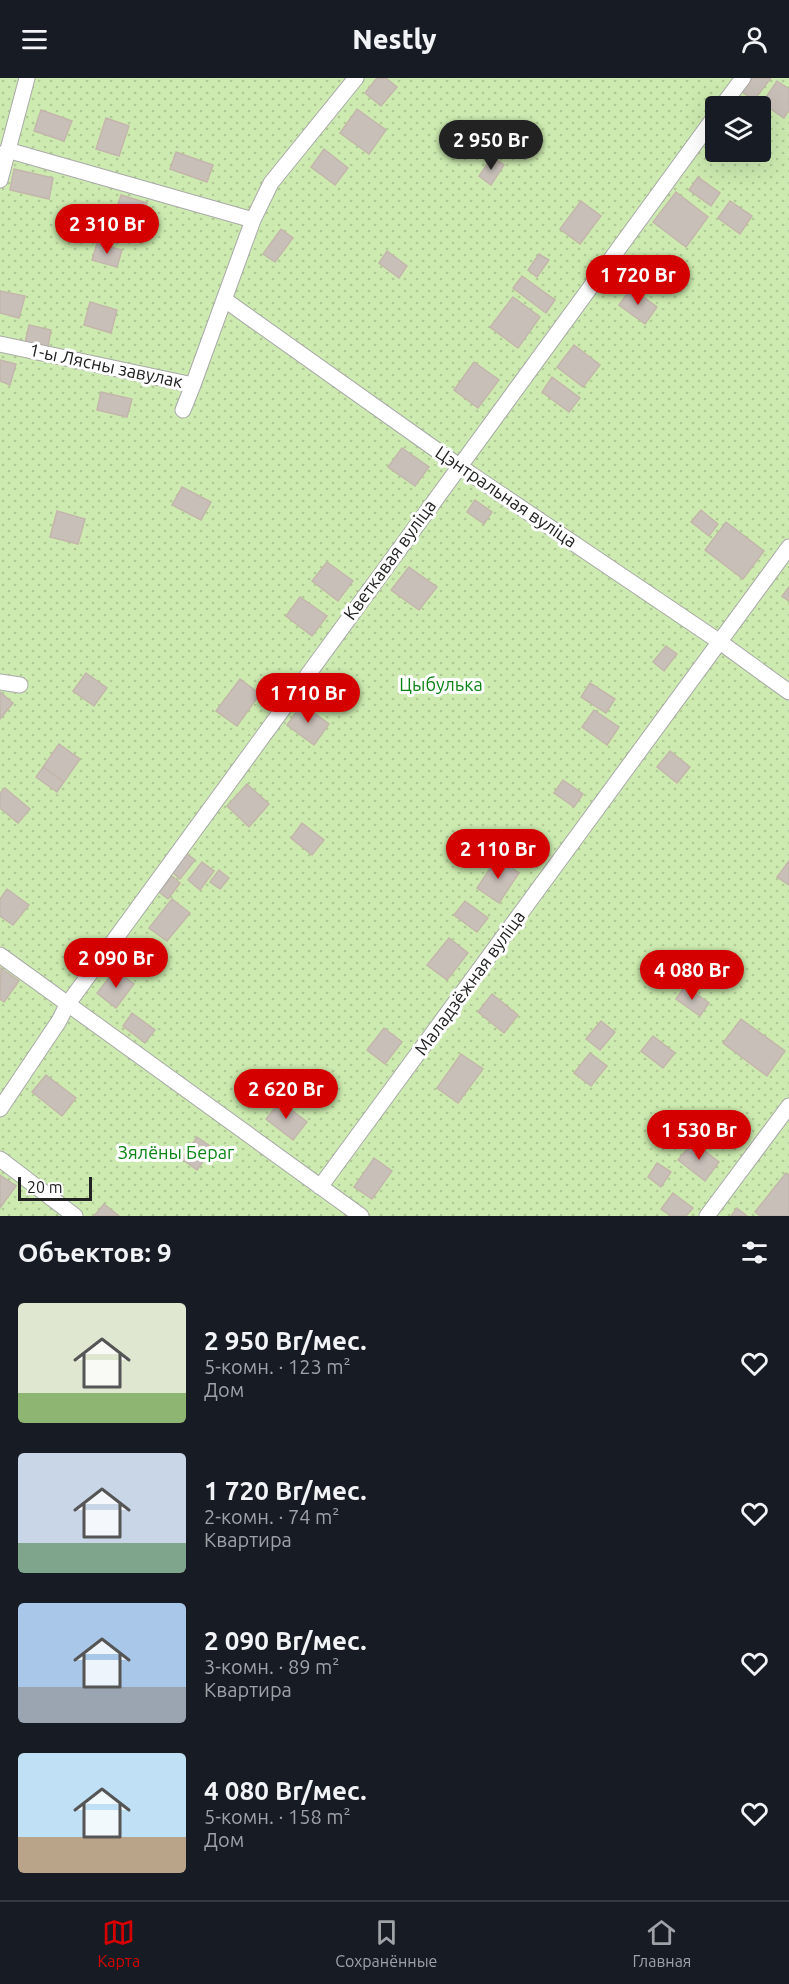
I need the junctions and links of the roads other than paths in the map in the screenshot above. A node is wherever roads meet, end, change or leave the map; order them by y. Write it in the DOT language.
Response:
graph roads {
  1 [pos="27,78"];
  2 [pos="356,78"];
  3 [pos="743,78"];
  4 [pos="730,96"];
  5 [pos="705,130"];
  6 [pos="7,150"];
  7 [pos="0,180"];
  8 [pos="253,220"];
  9 [pos="225,300"];
  10 [pos="0,344"];
  11 [pos="193,385"];
  12 [pos="183,410"];
  13 [pos="459,466"];
  14 [pos="789,547"];
  15 [pos="720,642"];
  16 [pos="0,682"];
  17 [pos="20,685"];
  18 [pos="789,692"];
  19 [pos="0,955"];
  20 [pos="67,1005"];
  21 [pos="789,1106"];
  22 [pos="0,1109"];
  23 [pos="0,1159"];
  24 [pos="320,1187"];
  25 [pos="75,1216"];
  26 [pos="361,1216"];
  27 [pos="707,1216"];
  1 -- 6 [label="lane"];
  2 -- 8 [label="lane, 1-ы Лясны завулак"];
  3 -- 4 [label="lane"];
  5 -- 13 [label="lane, Кветкавая вуліца"];
  6 -- 7 [label="lane"];
  6 -- 8 [label="lane"];
  8 -- 9 [label="lane, 1-ы Лясны завулак"];
  9 -- 11 [label="lane, 1-ы Лясны завулак"];
  9 -- 13 [label="lane, Цэнтральная вуліца"];
  10 -- 11 [label="lane, 1-ы Лясны завулак"];
  11 -- 12 [label="lane"];
  13 -- 15 [label="lane, Цэнтральная вуліца"];
  13 -- 20 [label="lane, Кветкавая вуліца"];
  14 -- 15 [label="lane, Маладзёжная вуліца"];
  15 -- 18 [label="lane, Цэнтральная вуліца"];
  15 -- 24 [label="lane, Маладзёжная вуліца"];
  16 -- 17 [label="lane"];
  19 -- 20 [label="lane"];
  20 -- 22 [label="lane, Кветкавая вуліца"];
  20 -- 24 [label="lane"];
  21 -- 27 [label="lane"];
  23 -- 25 [label="lane"];
  24 -- 26 [label="lane"];
}
